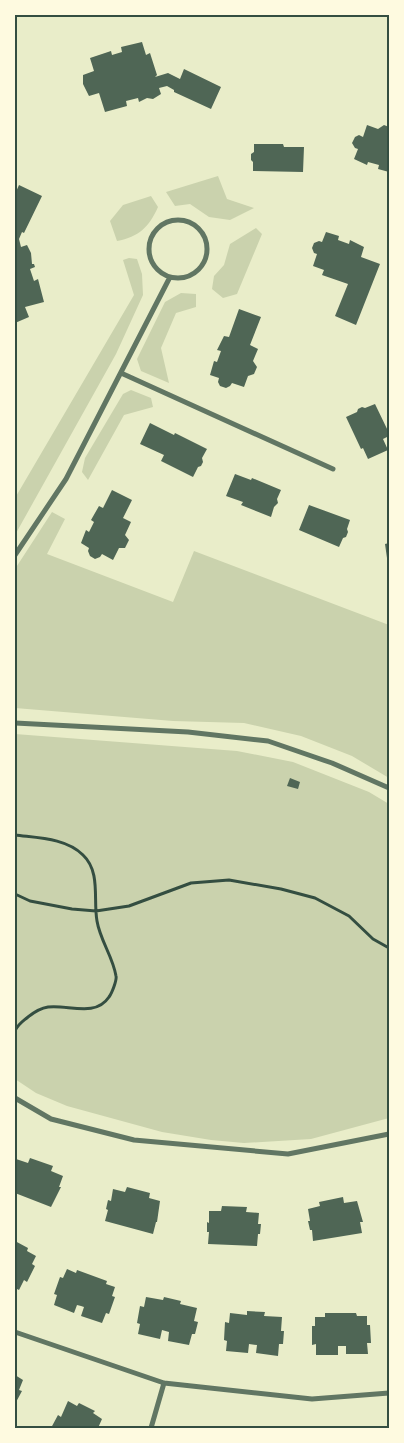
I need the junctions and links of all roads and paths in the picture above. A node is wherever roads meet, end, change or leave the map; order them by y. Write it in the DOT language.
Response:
graph roads {
  1 [pos="170,277"];
  2 [pos="121,373"];
  3 [pos="333,469"];
  4 [pos="15,555"];
  5 [pos="15,723"];
  6 [pos="389,788"];
  7 [pos="15,835"];
  8 [pos="15,894"];
  9 [pos="96,911"];
  10 [pos="389,948"];
  11 [pos="15,1031"];
  12 [pos="15,1098"];
  13 [pos="389,1134"];
  14 [pos="15,1332"];
  15 [pos="164,1383"];
  16 [pos="389,1393"];
  17 [pos="150,1428"];
  1 -- 1 [label="street"];
  1 -- 2 [label="street"];
  2 -- 3 [label="street"];
  2 -- 4 [label="street"];
  5 -- 6 [label="street"];
  7 -- 9 [label="path"];
  8 -- 9 [label="path"];
  9 -- 10 [label="path"];
  9 -- 11 [label="path"];
  12 -- 13 [label="street"];
  14 -- 15 [label="street"];
  15 -- 16 [label="street"];
  15 -- 17 [label="street"];
}
